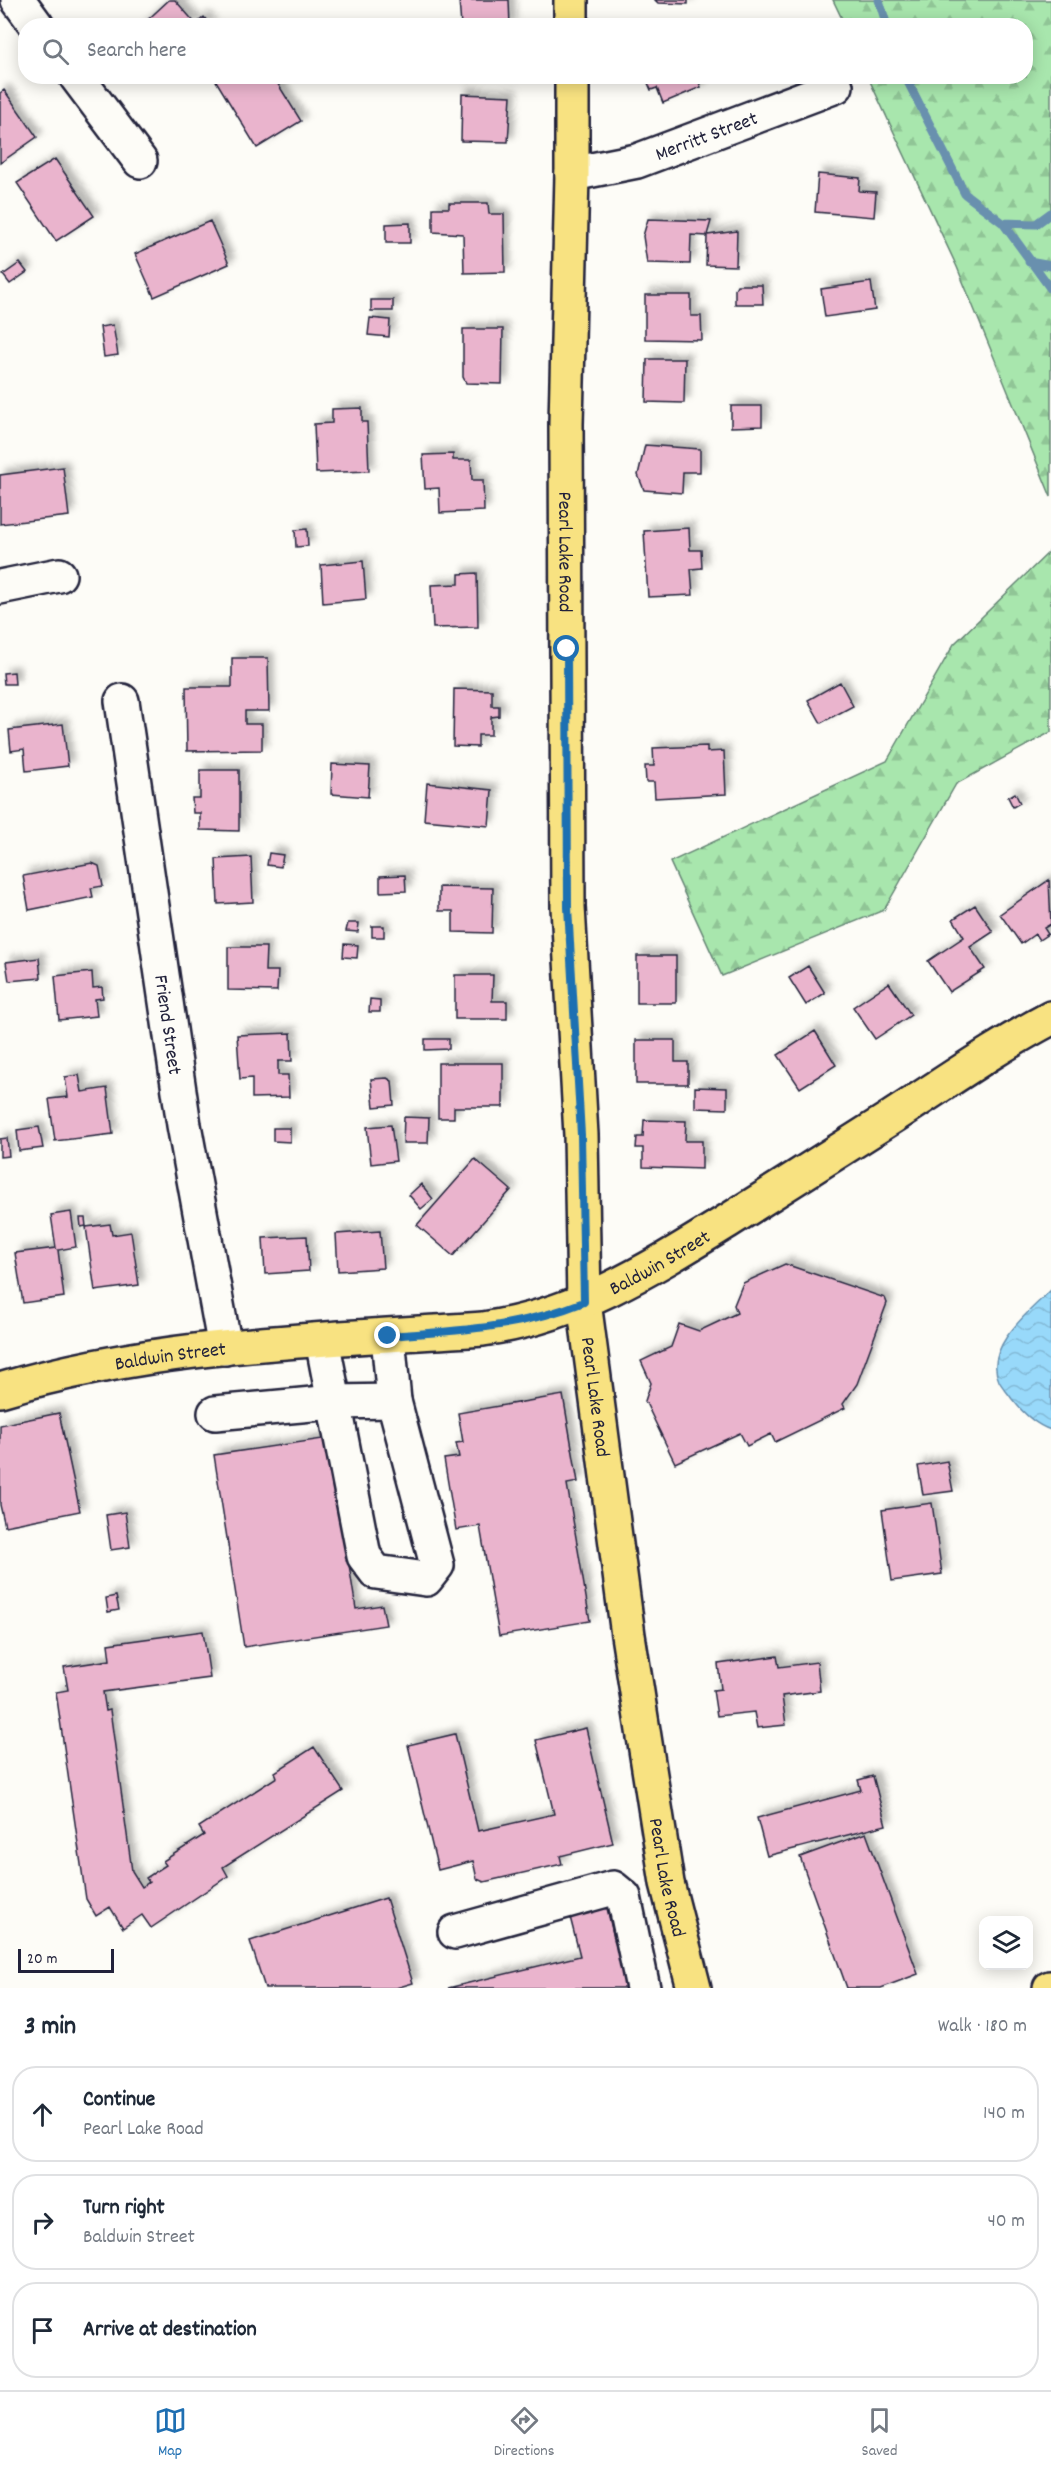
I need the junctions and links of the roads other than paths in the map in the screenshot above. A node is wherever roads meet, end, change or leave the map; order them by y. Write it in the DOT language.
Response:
graph roads {
  1 [pos="18,0"];
  2 [pos="571,0"];
  3 [pos="32,18"];
  4 [pos="571,18"];
  5 [pos="82,84"];
  6 [pos="572,84"];
  7 [pos="836,86"];
  8 [pos="140,161"];
  9 [pos="572,174"];
  10 [pos="59,575"];
  11 [pos="0,588"];
  12 [pos="122,701"];
  13 [pos="1051,1018"];
  14 [pos="584,1302"];
  15 [pos="388,1336"];
  16 [pos="322,1340"];
  17 [pos="225,1348"];
  18 [pos="0,1390"];
  19 [pos="394,1401"];
  20 [pos="334,1402"];
  21 [pos="214,1413"];
  22 [pos="455,1932"];
  23 [pos="643,1988"];
  24 [pos="694,1988"];
  1 -- 3 [label="street"];
  2 -- 4 [label="main road"];
  5 -- 8 [label="street"];
  6 -- 9 [label="main road, Pearl Lake Road"];
  7 -- 9 [label="street, Merritt Street"];
  9 -- 14 [label="main road, Pearl Lake Road"];
  10 -- 11 [label="street"];
  12 -- 17 [label="street, Friend Street"];
  13 -- 14 [label="main road, Baldwin Street"];
  14 -- 15 [label="main road, Baldwin Street"];
  14 -- 24 [label="main road, Pearl Lake Road"];
  15 -- 16 [label="main road, Baldwin Street"];
  15 -- 19 [label="street"];
  16 -- 17 [label="main road, Baldwin Street"];
  16 -- 20 [label="street"];
  17 -- 18 [label="main road, Baldwin Street"];
  19 -- 20 [label="street"];
  19 -- 20 [label="street"];
  20 -- 21 [label="street"];
  22 -- 23 [label="street"];
}
